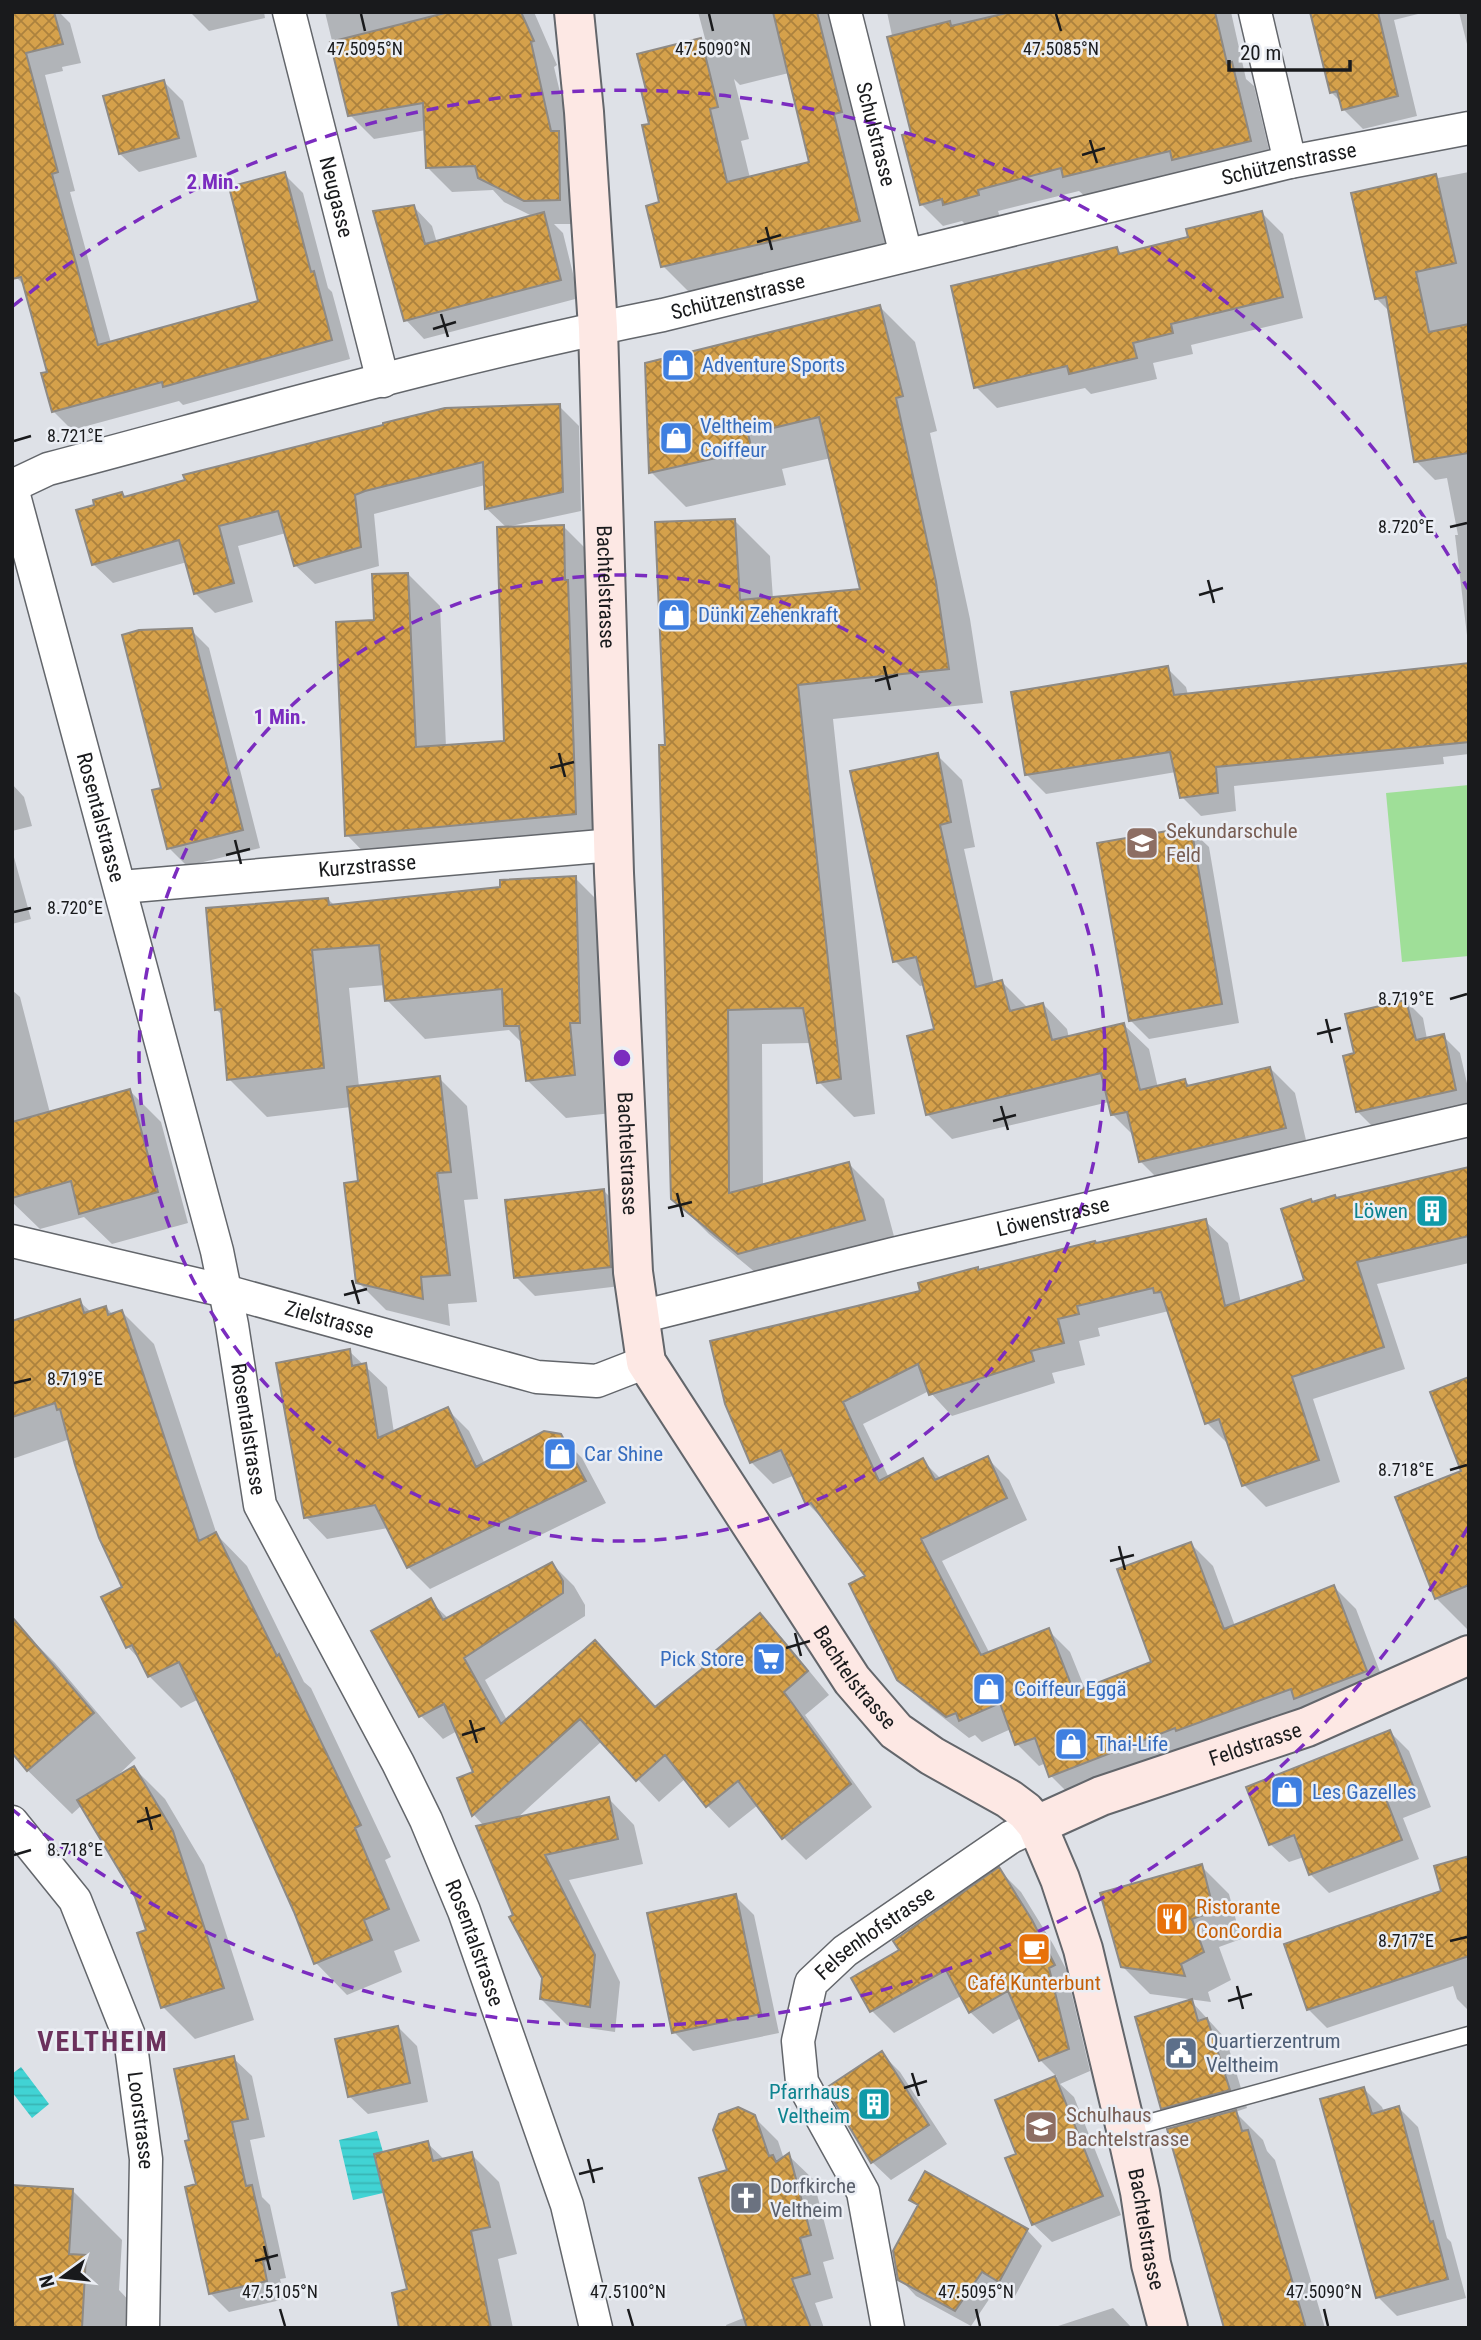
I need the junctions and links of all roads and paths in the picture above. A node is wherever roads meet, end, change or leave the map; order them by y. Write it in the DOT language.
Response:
graph roads {
  1 [pos="289,12"];
  2 [pos="574,12"];
  3 [pos="1255,12"];
  4 [pos="851,14"];
  5 [pos="1469,128"];
  6 [pos="1290,162"];
  7 [pos="906,255"];
  8 [pos="598,328"];
  9 [pos="383,380"];
  10 [pos="12,487"];
  11 [pos="613,845"];
  12 [pos="121,887"];
  13 [pos="1469,1120"];
  14 [pos="12,1241"];
  15 [pos="225,1291"];
  16 [pos="640,1317"];
  17 [pos="646,1362"];
  18 [pos="1469,1655"];
  19 [pos="12,1822"];
  20 [pos="1037,1825"];
  21 [pos="1469,2035"];
  22 [pos="1126,2129"];
  23 [pos="143,2328"];
  24 [pos="596,2328"];
  25 [pos="888,2328"];
  26 [pos="1168,2328"];
  1 -- 9 [label="street, Neugasse"];
  2 -- 8 [label="street, Bachtelstrasse"];
  3 -- 6 [label="street"];
  4 -- 7 [label="street, Schulstrasse"];
  5 -- 6 [label="street, Schützenstrasse"];
  6 -- 7 [label="street, Schützenstrasse"];
  7 -- 8 [label="street, Schützenstrasse"];
  8 -- 9 [label="street, Schützenstrasse"];
  8 -- 11 [label="street, Bachtelstrasse"];
  9 -- 10 [label="street, Schützenstrasse"];
  10 -- 12 [label="street, Rosentalstrasse"];
  11 -- 12 [label="street, Kurzstrasse"];
  11 -- 16 [label="street, Bachtelstrasse"];
  12 -- 15 [label="street, Rosentalstrasse"];
  13 -- 16 [label="street, Löwenstrasse"];
  14 -- 15 [label="street, Zielstrasse"];
  15 -- 17 [label="street, Zielstrasse"];
  15 -- 24 [label="street, Rosentalstrasse"];
  16 -- 17 [label="street, Bachtelstrasse"];
  17 -- 20 [label="street, Bachtelstrasse"];
  18 -- 20 [label="street, Feldstrasse"];
  19 -- 23 [label="street, Loorstrasse"];
  20 -- 22 [label="street, Bachtelstrasse"];
  20 -- 25 [label="street, Felsenhofstrasse"];
  21 -- 22 [label="lane"];
  22 -- 26 [label="street, Bachtelstrasse"];
}
